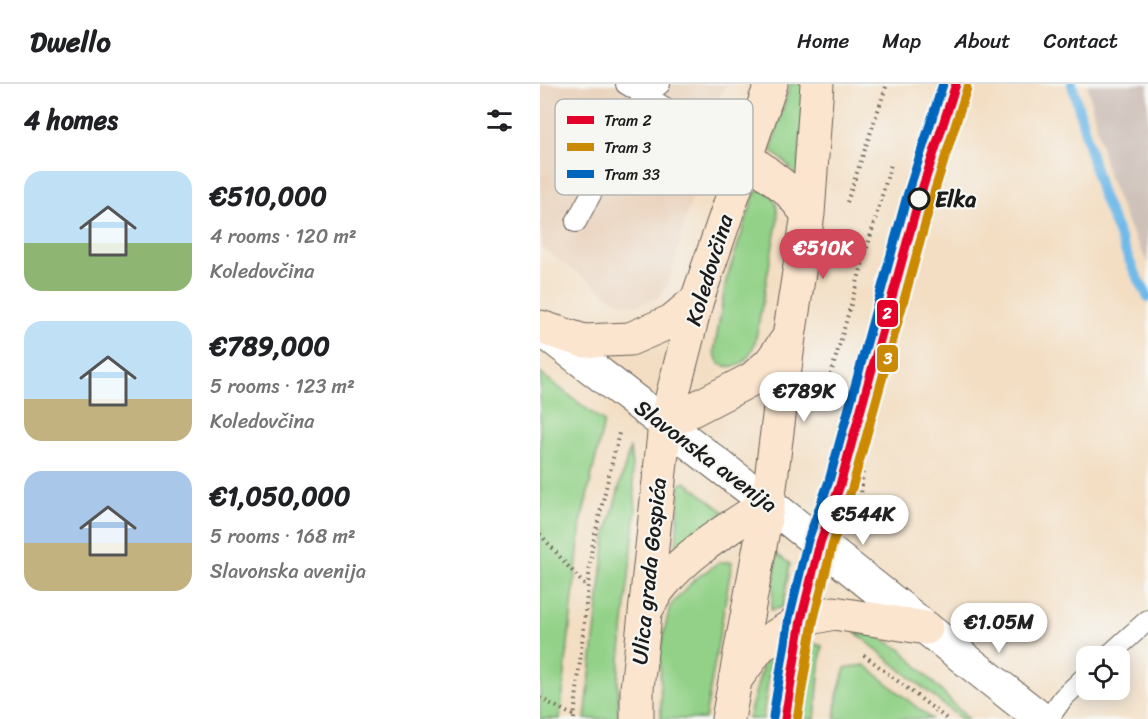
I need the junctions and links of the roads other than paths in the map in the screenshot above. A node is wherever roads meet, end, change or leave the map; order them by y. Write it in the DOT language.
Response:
graph roads {
  1 [pos="626,84"];
  2 [pos="660,84"];
  3 [pos="771,84"];
  4 [pos="817,84"];
  5 [pos="644,96"];
  6 [pos="642,99"];
  7 [pos="649,99"];
  8 [pos="753,136"];
  9 [pos="753,162"];
  10 [pos="591,195"];
  11 [pos="733,195"];
  12 [pos="808,214"];
  13 [pos="576,222"];
  14 [pos="697,300"];
  15 [pos="540,328"];
  16 [pos="789,337"];
  17 [pos="665,424"];
  18 [pos="768,503"];
  19 [pos="645,611"];
  20 [pos="1148,620"];
  21 [pos="926,628"];
  22 [pos="1119,646"];
  23 [pos="737,677"];
  24 [pos="1076,686"];
  25 [pos="637,719"];
  26 [pos="728,719"];
  27 [pos="1041,719"];
  28 [pos="1048,719"];
  1 -- 5 [label="lane"];
  2 -- 5 [label="lane"];
  3 -- 8 [label="street, Koledovčina"];
  4 -- 12 [label="street"];
  5 -- 6 [label="lane"];
  5 -- 7 [label="lane"];
  9 -- 12 [label="street"];
  10 -- 13 [label="lane"];
  11 -- 14 [label="street, Koledovčina"];
  12 -- 16 [label="street"];
  14 -- 15 [label="street"];
  14 -- 17 [label="street, Koledovčina"];
  15 -- 17 [label="street, Slavonska avenija"];
  16 -- 17 [label="street"];
  16 -- 18 [label="street"];
  17 -- 18 [label="street, Slavonska avenija"];
  17 -- 19 [label="street, Ulica grada Gospića"];
  18 -- 19 [label="street"];
  18 -- 21 [label="street, Slavonska avenija"];
  18 -- 23 [label="street"];
  19 -- 25 [label="street, Ulica grada Gospića"];
  20 -- 22 [label="lane"];
  21 -- 23 [label="street"];
  21 -- 27 [label="street, Slavonska avenija"];
  23 -- 26 [label="street"];
  24 -- 28 [label="lane"];
}
